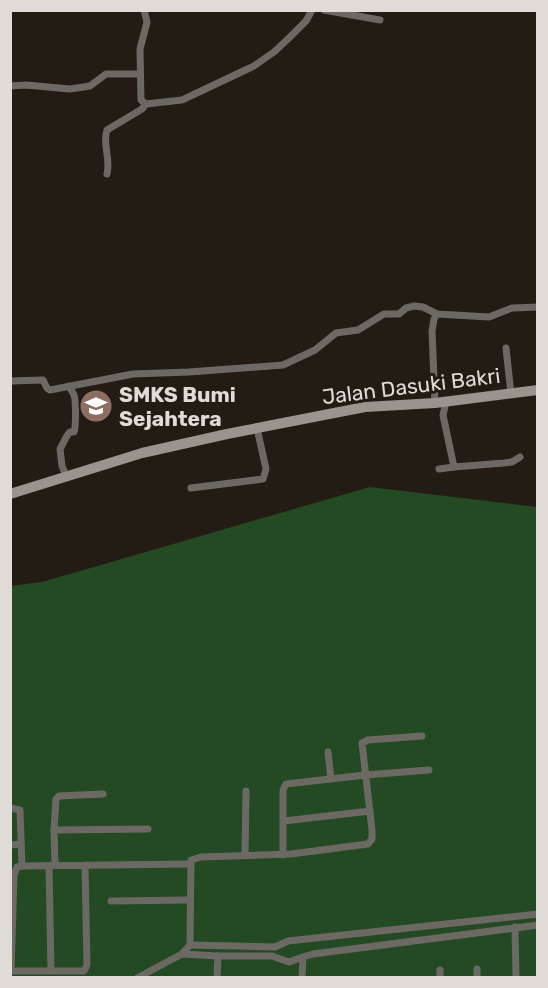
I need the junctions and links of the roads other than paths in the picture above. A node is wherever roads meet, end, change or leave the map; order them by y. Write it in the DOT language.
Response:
graph roads {
  1 [pos="144,10"];
  2 [pos="312,10"];
  3 [pos="324,10"];
  4 [pos="380,21"];
  5 [pos="140,74"];
  6 [pos="10,86"];
  7 [pos="146,104"];
  8 [pos="107,174"];
  9 [pos="537,307"];
  10 [pos="437,314"];
  11 [pos="506,348"];
  12 [pos="10,381"];
  13 [pos="69,386"];
  14 [pos="537,390"];
  15 [pos="511,394"];
  16 [pos="441,402"];
  17 [pos="257,428"];
  18 [pos="520,457"];
  19 [pos="454,467"];
  20 [pos="439,469"];
  21 [pos="66,476"];
  22 [pos="191,488"];
  23 [pos="10,495"];
  24 [pos="422,736"];
  25 [pos="328,752"];
  26 [pos="429,770"];
  27 [pos="365,775"];
  28 [pos="331,779"];
  29 [pos="246,791"];
  30 [pos="103,794"];
  31 [pos="10,808"];
  32 [pos="370,811"];
  33 [pos="284,821"];
  34 [pos="148,829"];
  35 [pos="54,830"];
  36 [pos="21,844"];
  37 [pos="10,845"];
  38 [pos="245,855"];
  39 [pos="283,855"];
  40 [pos="189,864"];
  41 [pos="85,865"];
  42 [pos="22,866"];
  43 [pos="52,866"];
  44 [pos="190,900"];
  45 [pos="111,901"];
  46 [pos="537,914"];
  47 [pos="537,925"];
  48 [pos="516,927"];
  49 [pos="190,945"];
  50 [pos="182,954"];
  51 [pos="218,956"];
  52 [pos="303,957"];
  53 [pos="477,969"];
  54 [pos="51,972"];
  55 [pos="137,978"];
  56 [pos="217,978"];
  57 [pos="302,978"];
  58 [pos="477,978"];
  59 [pos="516,978"];
  1 -- 5 [label="street"];
  2 -- 7 [label="street"];
  3 -- 4 [label="street"];
  5 -- 6 [label="street"];
  5 -- 7 [label="street"];
  7 -- 8 [label="street"];
  9 -- 10 [label="street"];
  10 -- 13 [label="street"];
  10 -- 16 [label="street"];
  11 -- 15 [label="street"];
  12 -- 13 [label="street"];
  13 -- 21 [label="street"];
  14 -- 15 [label="main road, Jalan Dasuki Bakri"];
  15 -- 16 [label="main road, Jalan Dasuki Bakri"];
  16 -- 17 [label="main road, Jalan Dasuki Bakri"];
  16 -- 19 [label="street"];
  17 -- 21 [label="main road, Jalan Dasuki Bakri"];
  17 -- 22 [label="street"];
  18 -- 19 [label="street"];
  19 -- 20 [label="street"];
  21 -- 23 [label="main road, Jalan Dasuki Bakri"];
  24 -- 27 [label="street"];
  25 -- 28 [label="street"];
  26 -- 27 [label="street"];
  27 -- 28 [label="street"];
  27 -- 32 [label="street"];
  28 -- 33 [label="street"];
  29 -- 38 [label="street"];
  30 -- 35 [label="street"];
  31 -- 36 [label="street"];
  32 -- 33 [label="street"];
  32 -- 39 [label="street"];
  33 -- 39 [label="street"];
  34 -- 35 [label="street"];
  35 -- 43 [label="street"];
  36 -- 37 [label="street"];
  36 -- 42 [label="street"];
  38 -- 39 [label="street"];
  38 -- 40 [label="street"];
  40 -- 41 [label="street"];
  40 -- 44 [label="street"];
  41 -- 43 [label="street"];
  41 -- 54 [label="street"];
  42 -- 43 [label="street"];
  42 -- 54 [label="street"];
  43 -- 54 [label="street"];
  44 -- 45 [label="street"];
  44 -- 49 [label="street"];
  46 -- 49 [label="street"];
  47 -- 48 [label="street"];
  48 -- 52 [label="street"];
  48 -- 59 [label="street"];
  49 -- 50 [label="street"];
  50 -- 51 [label="street"];
  50 -- 55 [label="street"];
  51 -- 52 [label="street"];
  51 -- 56 [label="street"];
  52 -- 57 [label="street"];
  53 -- 58 [label="street"];
}
